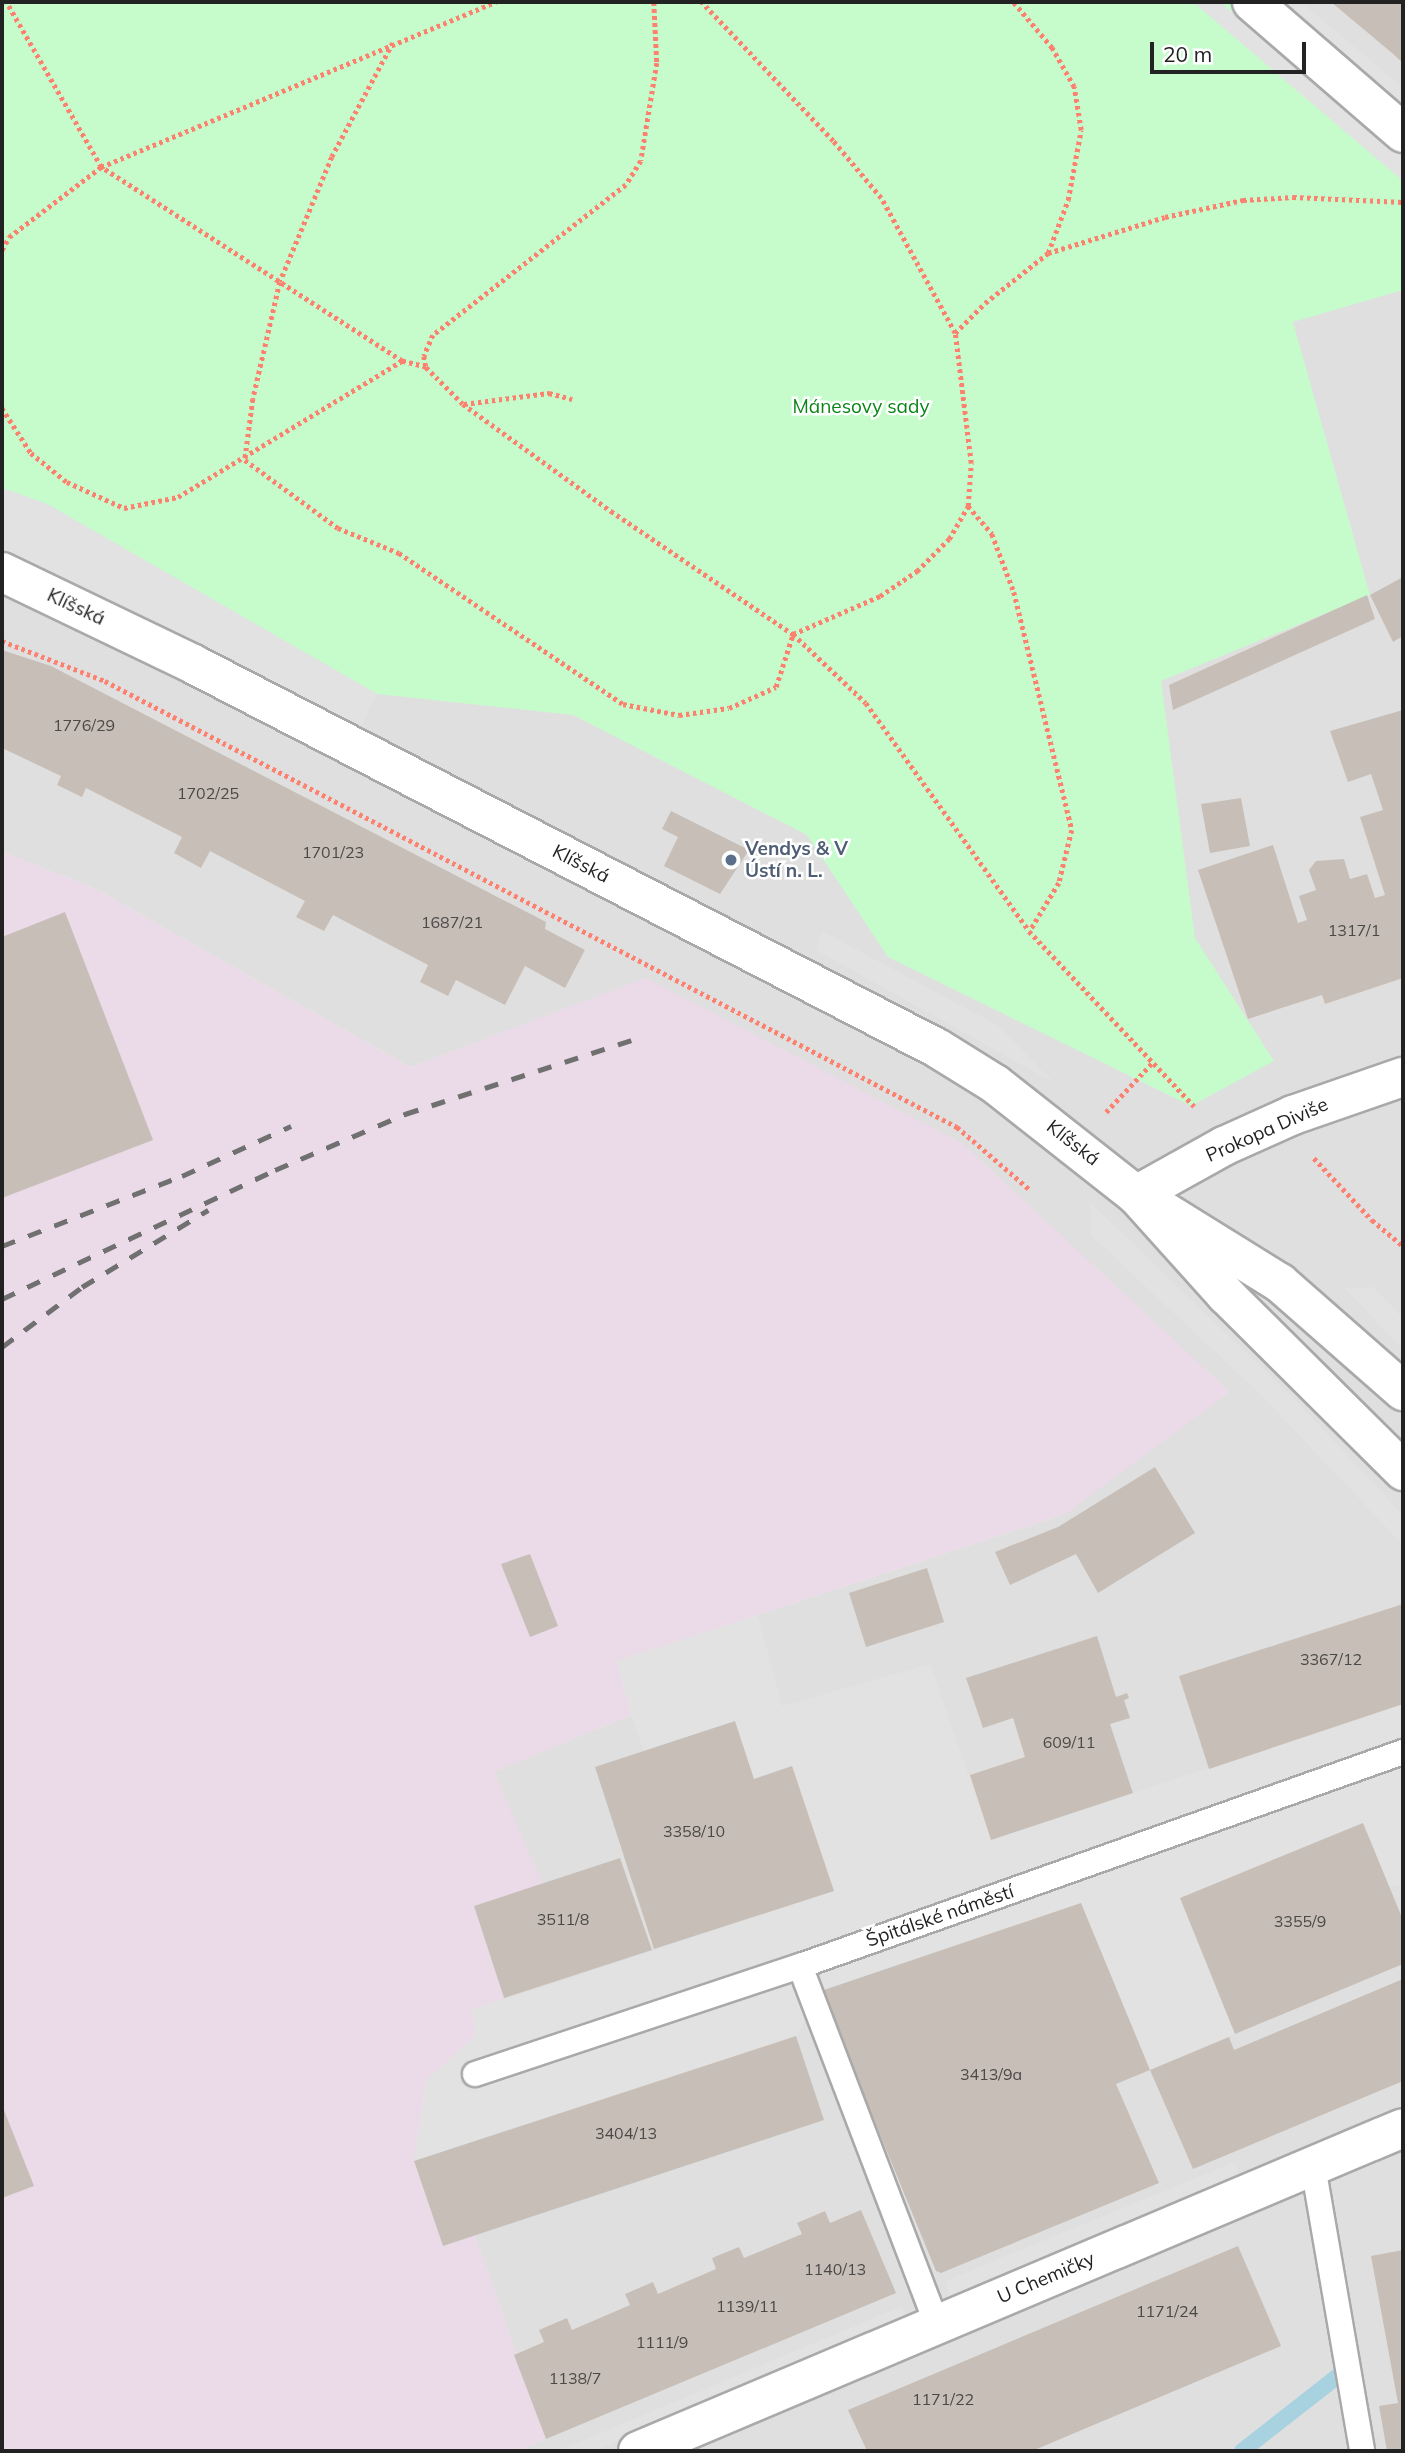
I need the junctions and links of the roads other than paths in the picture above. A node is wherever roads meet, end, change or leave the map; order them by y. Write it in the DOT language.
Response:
graph roads {
  1 [pos="1252,2"];
  2 [pos="1403,133"];
  3 [pos="2,572"];
  4 [pos="1403,1077"];
  5 [pos="1136,1195"];
  6 [pos="1403,1391"];
  7 [pos="1403,1471"];
  8 [pos="1403,1752"];
  9 [pos="800,1966"];
  10 [pos="475,2074"];
  11 [pos="1403,2128"];
  12 [pos="1313,2166"];
  13 [pos="937,2324"];
  14 [pos="691,2440"];
  15 [pos="638,2451"];
  16 [pos="1362,2451"];
  1 -- 2 [label="street"];
  3 -- 5 [label="street, Klíšská"];
  4 -- 5 [label="street, Prokopa Diviše"];
  5 -- 6 [label="street, Klíšská"];
  5 -- 7 [label="street, Klíšská"];
  8 -- 9 [label="lane, Špitálské náměstí"];
  9 -- 10 [label="lane, Špitálské náměstí"];
  9 -- 13 [label="lane"];
  11 -- 12 [label="street, U Chemičky"];
  12 -- 13 [label="street, U Chemičky"];
  12 -- 16 [label="lane"];
  13 -- 14 [label="street, U Chemičky"];
  14 -- 15 [label="street, U Chemičky"];
}
